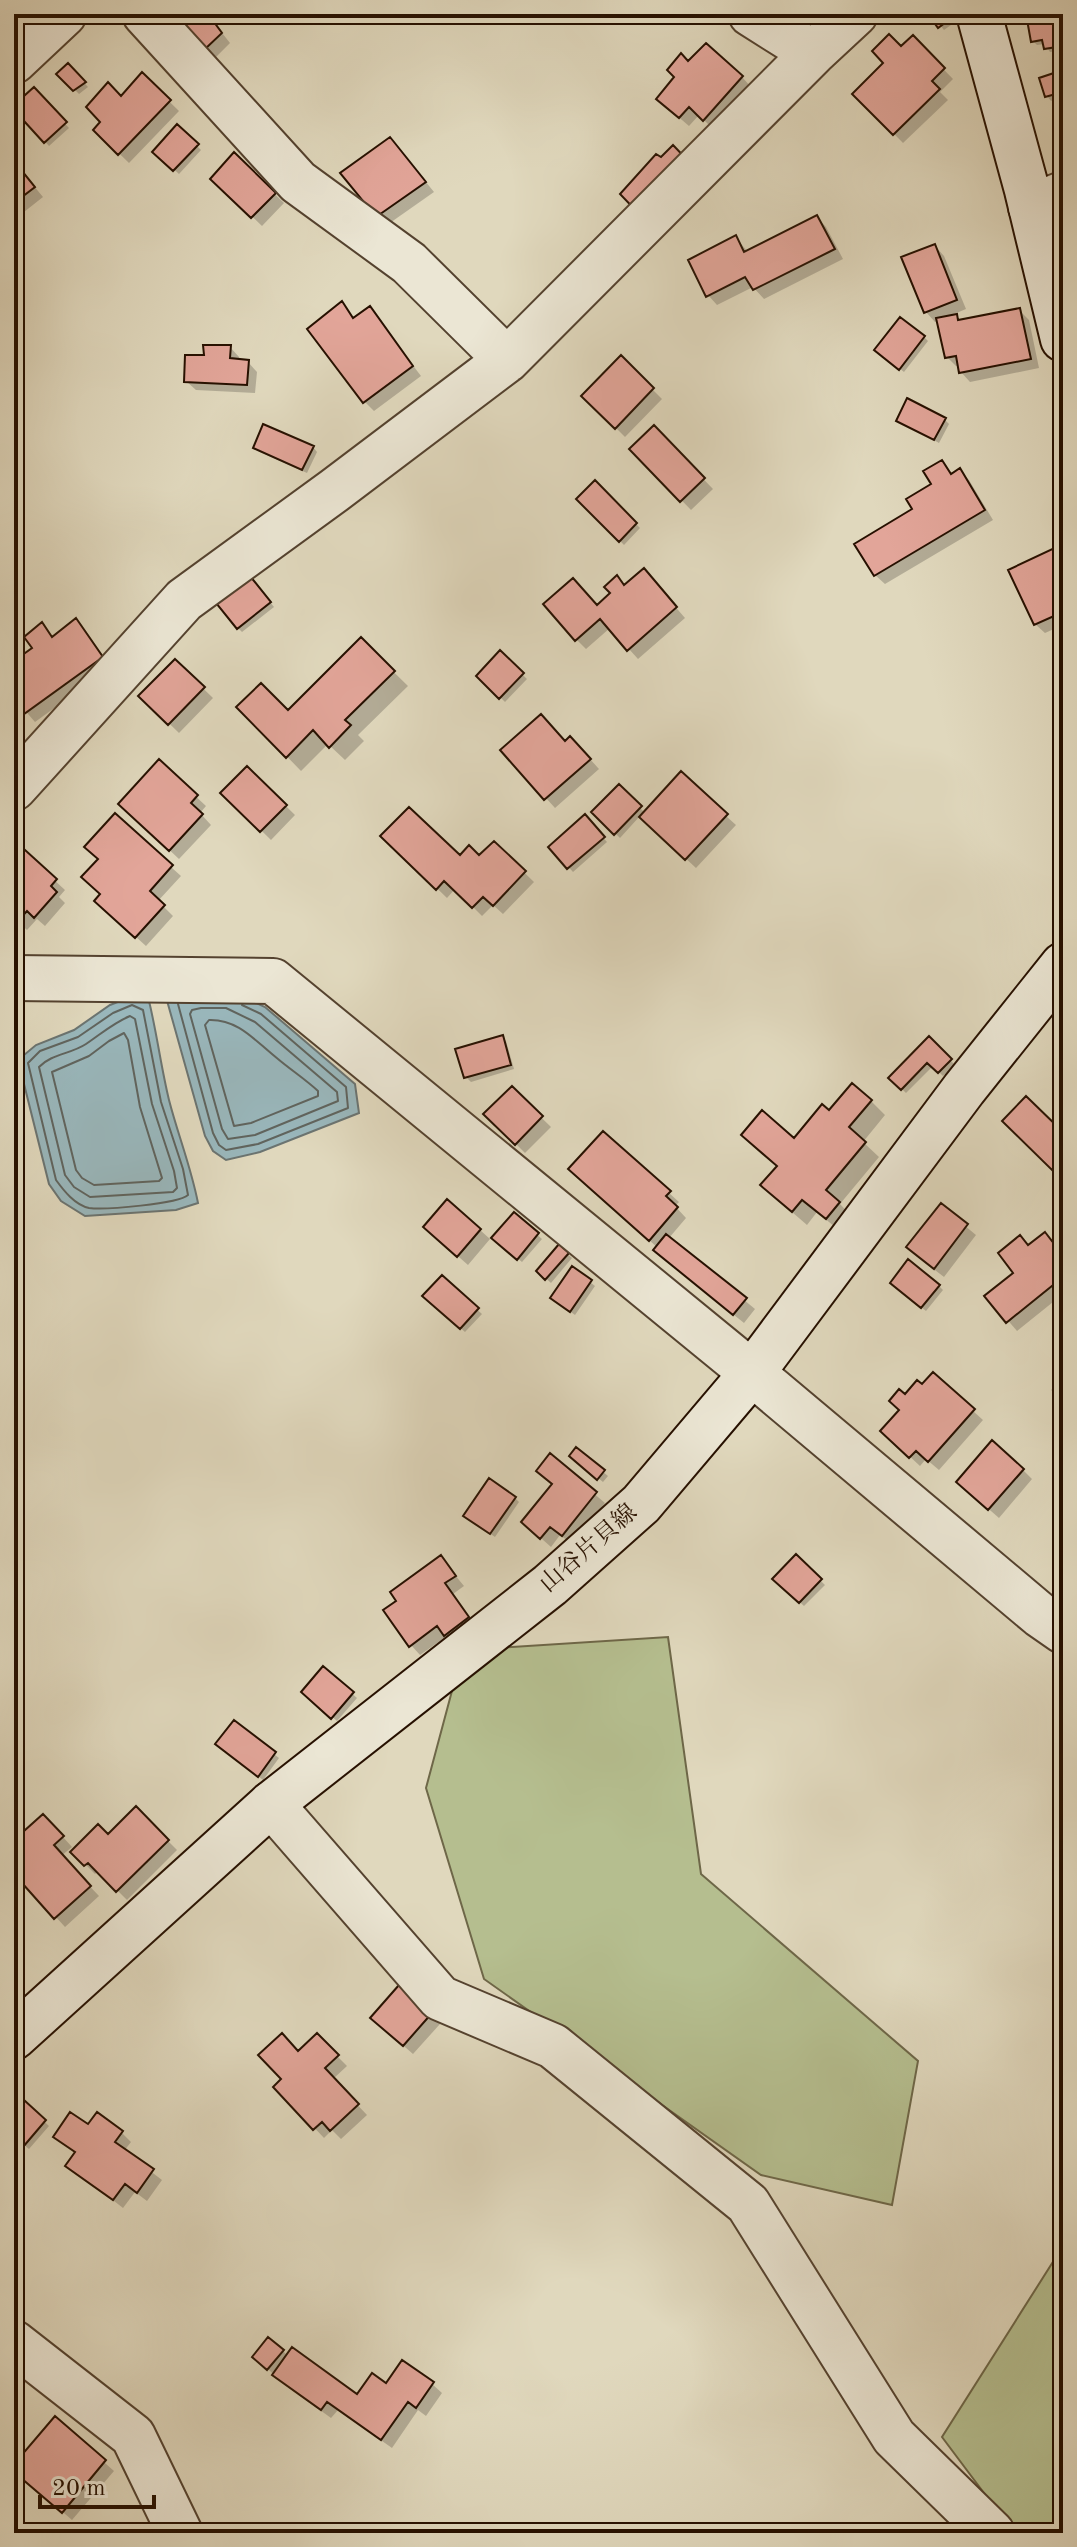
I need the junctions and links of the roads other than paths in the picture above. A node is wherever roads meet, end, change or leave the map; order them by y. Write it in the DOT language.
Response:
graph roads {
  1 [pos="64,14"];
  2 [pos="145,14"];
  3 [pos="751,14"];
  4 [pos="855,14"];
  5 [pos="979,14"];
  6 [pos="813,53"];
  7 [pos="14,61"];
  8 [pos="1047,201"];
  9 [pos="1063,339"];
  10 [pos="507,360"];
  11 [pos="14,788"];
  12 [pos="1063,965"];
  13 [pos="14,978"];
  14 [pos="752,1373"];
  15 [pos="1063,1631"];
  16 [pos="271,1804"];
  17 [pos="14,2037"];
  18 [pos="14,2343"];
  19 [pos="180,2533"];
  20 [pos="992,2533"];
  1 -- 7 [label="street"];
  2 -- 10 [label="street"];
  3 -- 6 [label="street"];
  4 -- 6 [label="street"];
  5 -- 8 [label="street"];
  6 -- 10 [label="street"];
  8 -- 9 [label="street"];
  10 -- 11 [label="street"];
  12 -- 14 [label="street, 山谷片貝線"];
  13 -- 14 [label="street"];
  14 -- 15 [label="street"];
  14 -- 16 [label="street, 山谷片貝線"];
  16 -- 17 [label="street, 山谷片貝線"];
  16 -- 20 [label="street"];
  18 -- 19 [label="street"];
}
